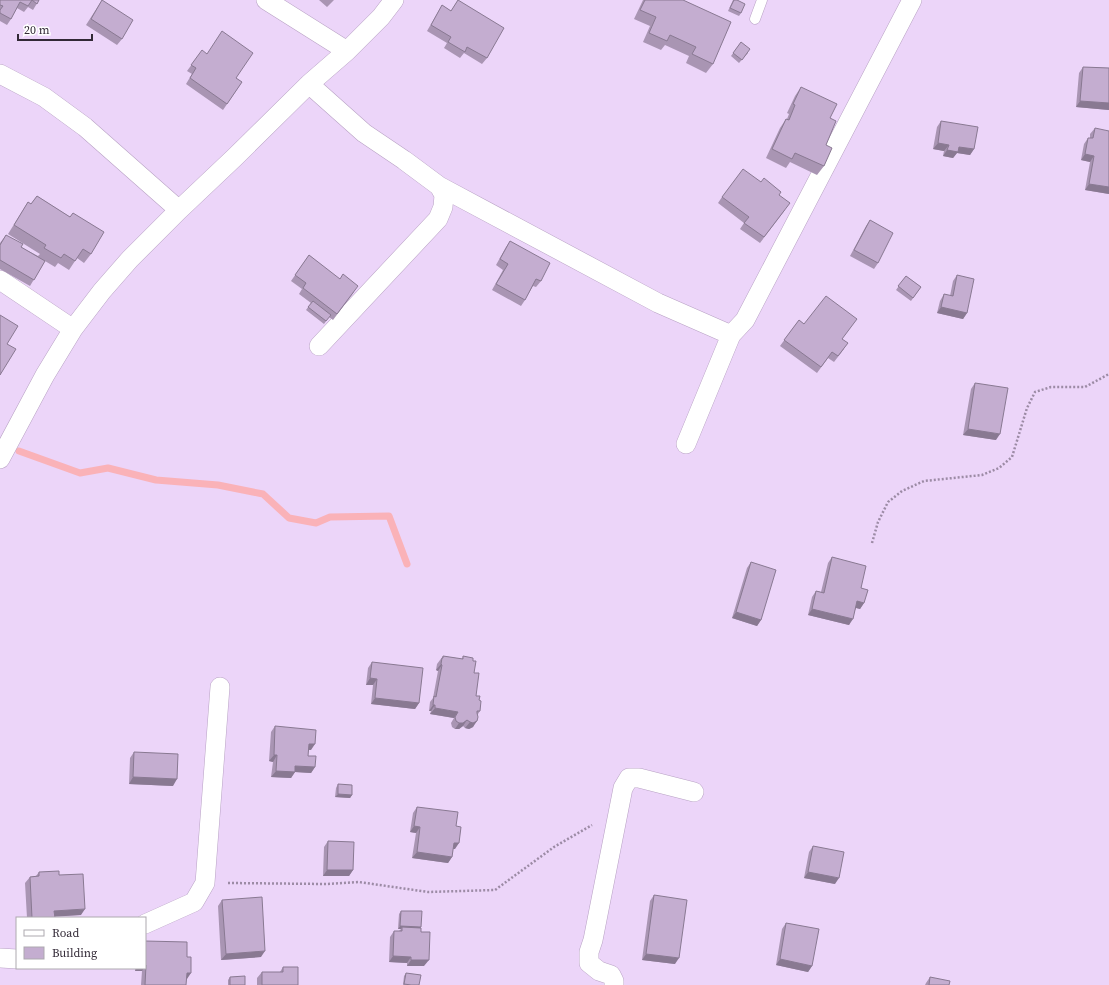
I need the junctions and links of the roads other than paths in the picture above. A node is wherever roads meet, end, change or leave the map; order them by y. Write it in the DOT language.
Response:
graph roads {
  1 [pos="266,0"];
  2 [pos="394,0"];
  3 [pos="762,0"];
  4 [pos="912,0"];
  5 [pos="755,19"];
  6 [pos="347,51"];
  7 [pos="0,74"];
  8 [pos="309,84"];
  9 [pos="439,186"];
  10 [pos="179,210"];
  11 [pos="0,280"];
  12 [pos="73,329"];
  13 [pos="731,335"];
  14 [pos="319,346"];
  15 [pos="686,444"];
  16 [pos="0,459"];
  17 [pos="220,687"];
  18 [pos="694,792"];
  19 [pos="146,924"];
  20 [pos="0,958"];
  21 [pos="16,959"];
  22 [pos="614,985"];
  1 -- 6 [label="street"];
  2 -- 6 [label="street"];
  3 -- 5 [label="lane"];
  4 -- 13 [label="street"];
  6 -- 8 [label="street"];
  7 -- 10 [label="street"];
  8 -- 9 [label="street"];
  8 -- 10 [label="street"];
  9 -- 13 [label="street"];
  9 -- 14 [label="street"];
  10 -- 12 [label="street"];
  11 -- 12 [label="street"];
  12 -- 16 [label="street"];
  13 -- 15 [label="street"];
  17 -- 19 [label="street"];
  18 -- 22 [label="street"];
  20 -- 21 [label="street"];
}
